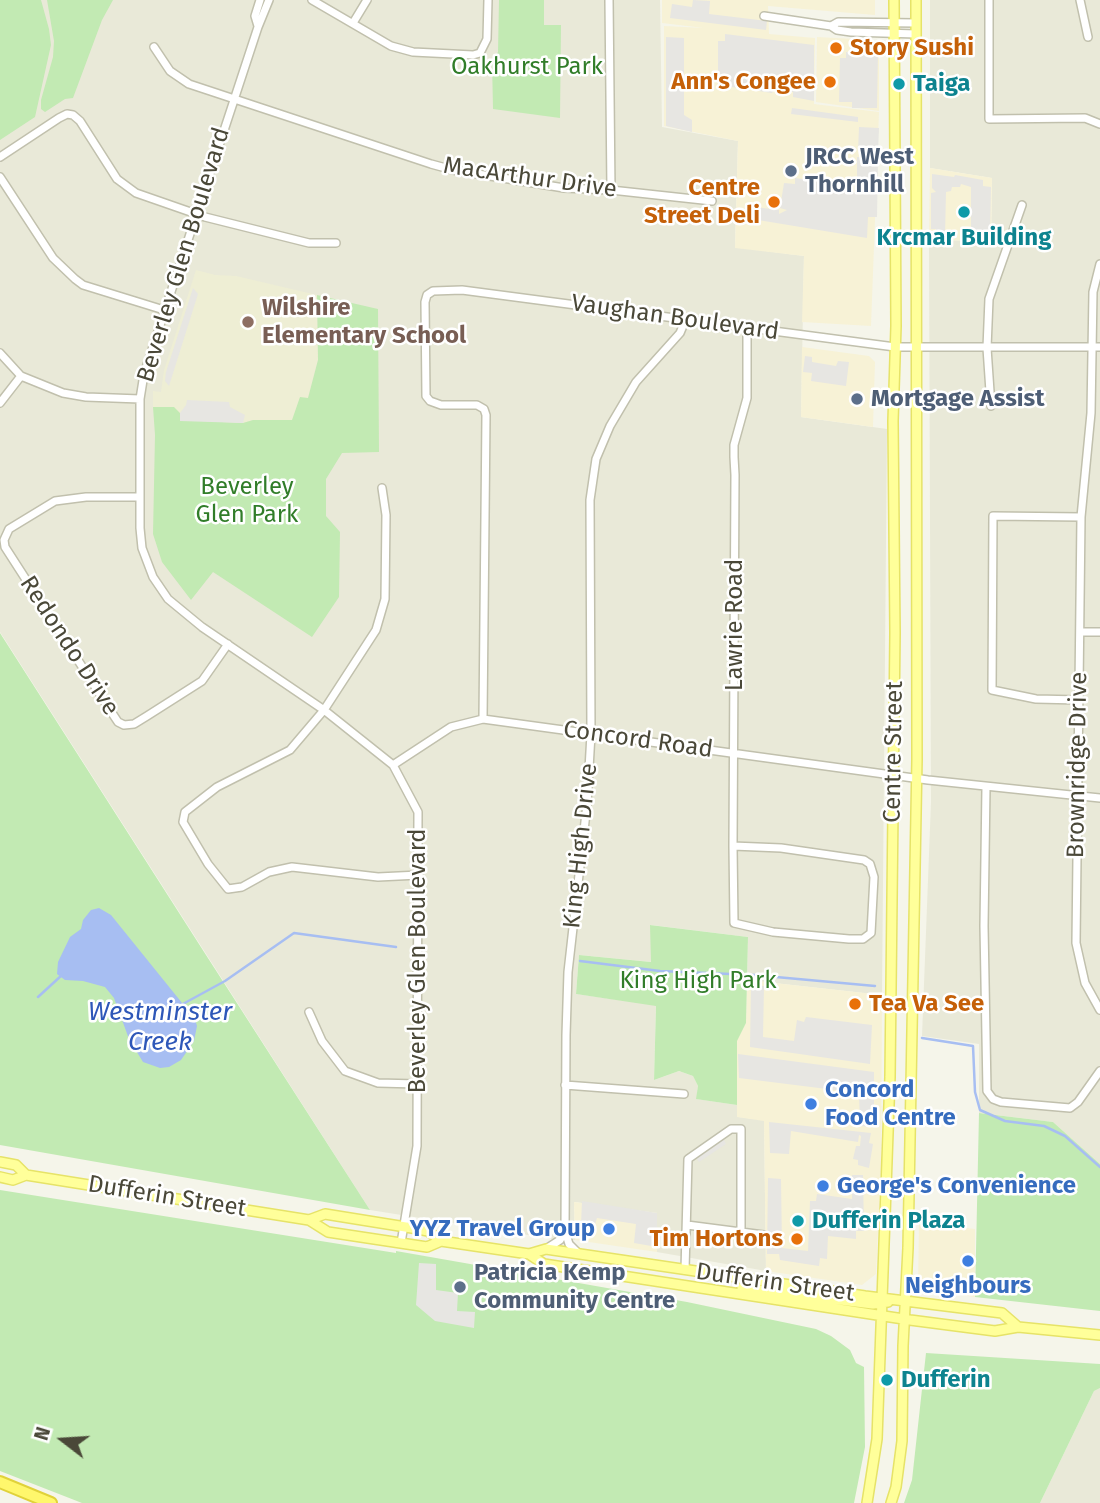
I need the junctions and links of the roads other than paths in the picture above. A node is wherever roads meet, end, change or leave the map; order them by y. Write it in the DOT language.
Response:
graph roads {
  1 [pos="260,0"];
  2 [pos="269,0"];
  3 [pos="312,0"];
  4 [pos="367,0"];
  5 [pos="488,0"];
  6 [pos="610,0"];
  7 [pos="894,0"];
  8 [pos="916,0"];
  9 [pos="989,0"];
  10 [pos="1080,0"];
  11 [pos="764,16"];
  12 [pos="353,23"];
  13 [pos="916,23"];
  14 [pos="258,27"];
  15 [pos="893,28"];
  16 [pos="916,34"];
  17 [pos="1088,37"];
  18 [pos="154,47"];
  19 [pos="233,99"];
  20 [pos="1100,124"];
  21 [pos="0,157"];
  22 [pos="0,177"];
  23 [pos="611,190"];
  24 [pos="712,201"];
  25 [pos="1022,205"];
  26 [pos="195,214"];
  27 [pos="337,243"];
  28 [pos="1100,264"];
  29 [pos="164,310"];
  30 [pos="685,321"];
  31 [pos="747,328"];
  32 [pos="895,347"];
  33 [pos="1096,347"];
  34 [pos="918,348"];
  35 [pos="987,348"];
  36 [pos="0,353"];
  37 [pos="21,376"];
  38 [pos="141,399"];
  39 [pos="0,403"];
  40 [pos="991,406"];
  41 [pos="382,488"];
  42 [pos="138,497"];
  43 [pos="1081,517"];
  44 [pos="1080,632"];
  45 [pos="1100,632"];
  46 [pos="228,644"];
  47 [pos="1079,700"];
  48 [pos="324,710"];
  49 [pos="483,719"];
  50 [pos="591,734"];
  51 [pos="735,754"];
  52 [pos="393,765"];
  53 [pos="894,774"];
  54 [pos="916,778"];
  55 [pos="986,787"];
  56 [pos="1078,796"];
  57 [pos="1100,798"];
  58 [pos="733,846"];
  59 [pos="419,876"];
  60 [pos="1100,1010"];
  61 [pos="309,1012"];
  62 [pos="1100,1071"];
  63 [pos="417,1084"];
  64 [pos="565,1085"];
  65 [pos="684,1094"];
  66 [pos="0,1162"];
  67 [pos="26,1175"];
  68 [pos="0,1177"];
  69 [pos="309,1220"];
  70 [pos="687,1225"];
  71 [pos="403,1227"];
  72 [pos="565,1231"];
  73 [pos="741,1231"];
  74 [pos="764,1235"];
  75 [pos="441,1241"];
  76 [pos="401,1243"];
  77 [pos="546,1249"];
  78 [pos="529,1254"];
  79 [pos="579,1254"];
  80 [pos="685,1270"];
  81 [pos="906,1277"];
  82 [pos="696,1287"];
  83 [pos="893,1300"];
  84 [pos="882,1301"];
  85 [pos="905,1301"];
  86 [pos="882,1316"];
  87 [pos="904,1319"];
  88 [pos="1018,1327"];
  89 [pos="1100,1335"];
  90 [pos="0,1482"];
  91 [pos="51,1503"];
  92 [pos="867,1503"];
  93 [pos="891,1503"];
  1 -- 14 [label="street, Beverley Glen Boulevard"];
  2 -- 14 [label="street, Beverley Glen Boulevard"];
  3 -- 12 [label="street"];
  4 -- 12 [label="street"];
  5 -- 12 [label="street"];
  6 -- 23 [label="street"];
  7 -- 15 [label="main road, Centre Street"];
  8 -- 13 [label="main road, Centre Street"];
  9 -- 20 [label="street"];
  10 -- 17 [label="street"];
  11 -- 15 [label="street"];
  13 -- 15 [label="street"];
  13 -- 16 [label="main road, Centre Street"];
  14 -- 19 [label="street, Beverley Glen Boulevard"];
  15 -- 16 [label="street"];
  15 -- 32 [label="main road, Centre Street"];
  16 -- 34 [label="main road, Centre Street"];
  18 -- 19 [label="street, MacArthur Drive"];
  19 -- 23 [label="street, MacArthur Drive"];
  19 -- 26 [label="street, Beverley Glen Boulevard"];
  21 -- 26 [label="street"];
  22 -- 29 [label="street"];
  23 -- 24 [label="street, MacArthur Drive"];
  25 -- 35 [label="street"];
  26 -- 27 [label="street"];
  26 -- 29 [label="street, Beverley Glen Boulevard"];
  28 -- 33 [label="street, Brownridge Drive"];
  29 -- 38 [label="street, Beverley Glen Boulevard"];
  30 -- 31 [label="street, Vaughan Boulevard"];
  30 -- 49 [label="street, Vaughan Boulevard"];
  30 -- 50 [label="street, King High Drive"];
  31 -- 32 [label="street, Vaughan Boulevard"];
  31 -- 51 [label="street, Lawrie Road"];
  32 -- 34 [label="street, Vaughan Boulevard"];
  32 -- 53 [label="main road, Centre Street"];
  33 -- 35 [label="street, Vaughan Boulevard"];
  33 -- 43 [label="street, Brownridge Drive"];
  34 -- 35 [label="street, Vaughan Boulevard"];
  34 -- 54 [label="main road, Centre Street"];
  35 -- 40 [label="street"];
  36 -- 37 [label="street"];
  37 -- 38 [label="street"];
  37 -- 39 [label="street"];
  38 -- 42 [label="street, Beverley Glen Boulevard"];
  41 -- 48 [label="street"];
  42 -- 46 [label="street, Beverley Glen Boulevard"];
  42 -- 46 [label="street, Redondo Drive"];
  43 -- 44 [label="street, Brownridge Drive"];
  43 -- 47 [label="street"];
  44 -- 45 [label="street"];
  44 -- 47 [label="street, Brownridge Drive"];
  46 -- 48 [label="street, Beverley Glen Boulevard"];
  47 -- 56 [label="street, Brownridge Drive"];
  48 -- 52 [label="street, Beverley Glen Boulevard"];
  48 -- 59 [label="street"];
  49 -- 50 [label="street, Concord Road"];
  49 -- 52 [label="street, Concord Road"];
  50 -- 51 [label="street, Concord Road"];
  50 -- 64 [label="street, King High Drive"];
  51 -- 53 [label="street, Concord Road"];
  51 -- 58 [label="street, Lawrie Road"];
  52 -- 59 [label="street, Beverley Glen Boulevard"];
  53 -- 54 [label="street, Concord Road"];
  53 -- 84 [label="main road, Centre Street"];
  54 -- 55 [label="street, Concord Road"];
  54 -- 81 [label="main road, Centre Street"];
  55 -- 56 [label="street, Concord Road"];
  55 -- 62 [label="street"];
  56 -- 57 [label="street, Concord Road"];
  56 -- 60 [label="street, Brownridge Drive"];
  58 -- 58 [label="street, Lawrie Road"];
  59 -- 63 [label="street, Beverley Glen Boulevard"];
  61 -- 63 [label="street"];
  63 -- 71 [label="street, Beverley Glen Boulevard"];
  64 -- 65 [label="street"];
  64 -- 72 [label="street, King High Drive"];
  66 -- 67 [label="main road, Dufferin Street"];
  67 -- 68 [label="main road, Dufferin Street"];
  67 -- 69 [label="main road, Dufferin Street"];
  69 -- 71 [label="main road, Dufferin Street"];
  69 -- 76 [label="main road, Dufferin Street"];
  70 -- 73 [label="street"];
  70 -- 73 [label="street"];
  70 -- 80 [label="street"];
  71 -- 75 [label="main road, Dufferin Street"];
  71 -- 76 [label="street, Beverley Glen Boulevard"];
  72 -- 77 [label="street"];
  72 -- 79 [label="street"];
  73 -- 74 [label="street"];
  75 -- 76 [label="main road, Dufferin Street"];
  75 -- 78 [label="main road, Dufferin Street"];
  77 -- 78 [label="main road, Dufferin Street"];
  77 -- 79 [label="main road, Dufferin Street"];
  78 -- 82 [label="main road, Dufferin Street"];
  79 -- 80 [label="main road, Dufferin Street"];
  80 -- 84 [label="main road, Dufferin Street"];
  81 -- 83 [label="main road"];
  81 -- 85 [label="main road, Centre Street"];
  82 -- 84 [label="main road"];
  82 -- 86 [label="main road, Dufferin Street"];
  83 -- 84 [label="main road, Dufferin Street"];
  83 -- 85 [label="main road, Dufferin Street"];
  84 -- 86 [label="main road, Centre Street"];
  85 -- 87 [label="main road, Centre Street"];
  85 -- 88 [label="main road, Dufferin Street"];
  86 -- 87 [label="main road, Dufferin Street"];
  86 -- 92 [label="main road, Centre Street"];
  87 -- 88 [label="main road, Dufferin Street"];
  87 -- 93 [label="main road, Centre Street"];
  88 -- 89 [label="main road, Dufferin Street"];
  90 -- 91 [label="highway"];
}
